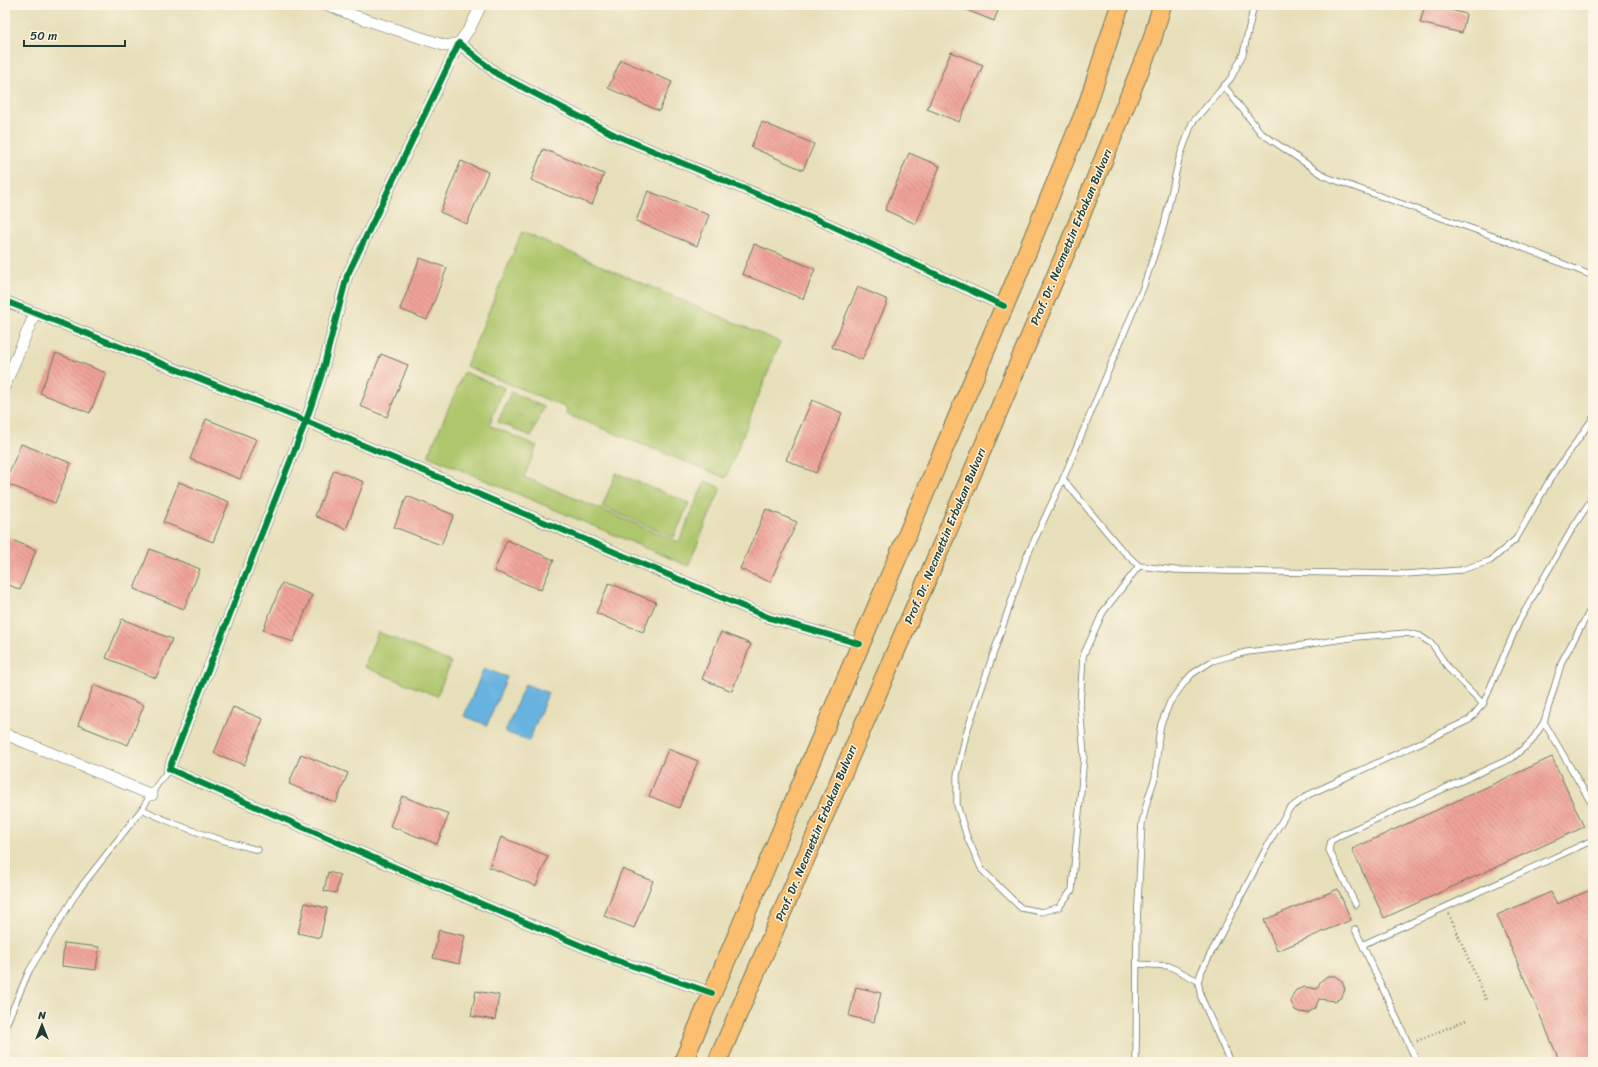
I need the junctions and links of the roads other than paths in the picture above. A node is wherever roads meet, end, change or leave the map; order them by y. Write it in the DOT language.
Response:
graph roads {
  1 [pos="328,5"];
  2 [pos="481,5"];
  3 [pos="1120,5"];
  4 [pos="1162,5"];
  5 [pos="1254,5"];
  6 [pos="458,43"];
  7 [pos="1224,86"];
  8 [pos="1593,276"];
  9 [pos="5,301"];
  10 [pos="1004,306"];
  11 [pos="35,313"];
  12 [pos="5,385"];
  13 [pos="1593,418"];
  14 [pos="306,421"];
  15 [pos="1063,479"];
  16 [pos="1593,497"];
  17 [pos="1139,566"];
  18 [pos="1593,606"];
  19 [pos="860,644"];
  20 [pos="1483,704"];
  21 [pos="1544,722"];
  22 [pos="5,734"];
  23 [pos="169,770"];
  24 [pos="152,795"];
  25 [pos="1593,806"];
  26 [pos="142,809"];
  27 [pos="1593,840"];
  28 [pos="258,850"];
  29 [pos="1356,905"];
  30 [pos="1355,929"];
  31 [pos="1364,944"];
  32 [pos="1137,964"];
  33 [pos="1198,981"];
  34 [pos="712,994"];
  35 [pos="5,1027"];
  36 [pos="683,1062"];
  37 [pos="717,1062"];
  38 [pos="1136,1062"];
  39 [pos="1230,1062"];
  40 [pos="1417,1062"];
  1 -- 6 [label="street"];
  2 -- 6 [label="street"];
  3 -- 10 [label="main road"];
  4 -- 37 [label="main road, Prof. Dr. Necmettin Erbakan Bulvarı"];
  5 -- 7 [label="lane"];
  6 -- 10 [label="street"];
  6 -- 14 [label="street"];
  7 -- 8 [label="lane"];
  7 -- 15 [label="lane"];
  9 -- 11 [label="street"];
  10 -- 19 [label="main road"];
  11 -- 12 [label="street"];
  11 -- 14 [label="street"];
  13 -- 17 [label="lane"];
  14 -- 19 [label="street"];
  14 -- 23 [label="street"];
  15 -- 17 [label="lane"];
  15 -- 17 [label="lane"];
  16 -- 20 [label="lane"];
  18 -- 21 [label="lane"];
  19 -- 34 [label="main road"];
  20 -- 32 [label="lane"];
  20 -- 33 [label="lane"];
  21 -- 25 [label="lane"];
  21 -- 29 [label="lane"];
  22 -- 24 [label="street"];
  23 -- 24 [label="lane"];
  23 -- 34 [label="street"];
  24 -- 26 [label="lane"];
  26 -- 28 [label="lane"];
  26 -- 35 [label="lane"];
  27 -- 31 [label="lane"];
  30 -- 31 [label="lane"];
  31 -- 40 [label="lane"];
  32 -- 33 [label="lane"];
  32 -- 38 [label="lane"];
  33 -- 39 [label="lane"];
  34 -- 36 [label="main road"];
}
